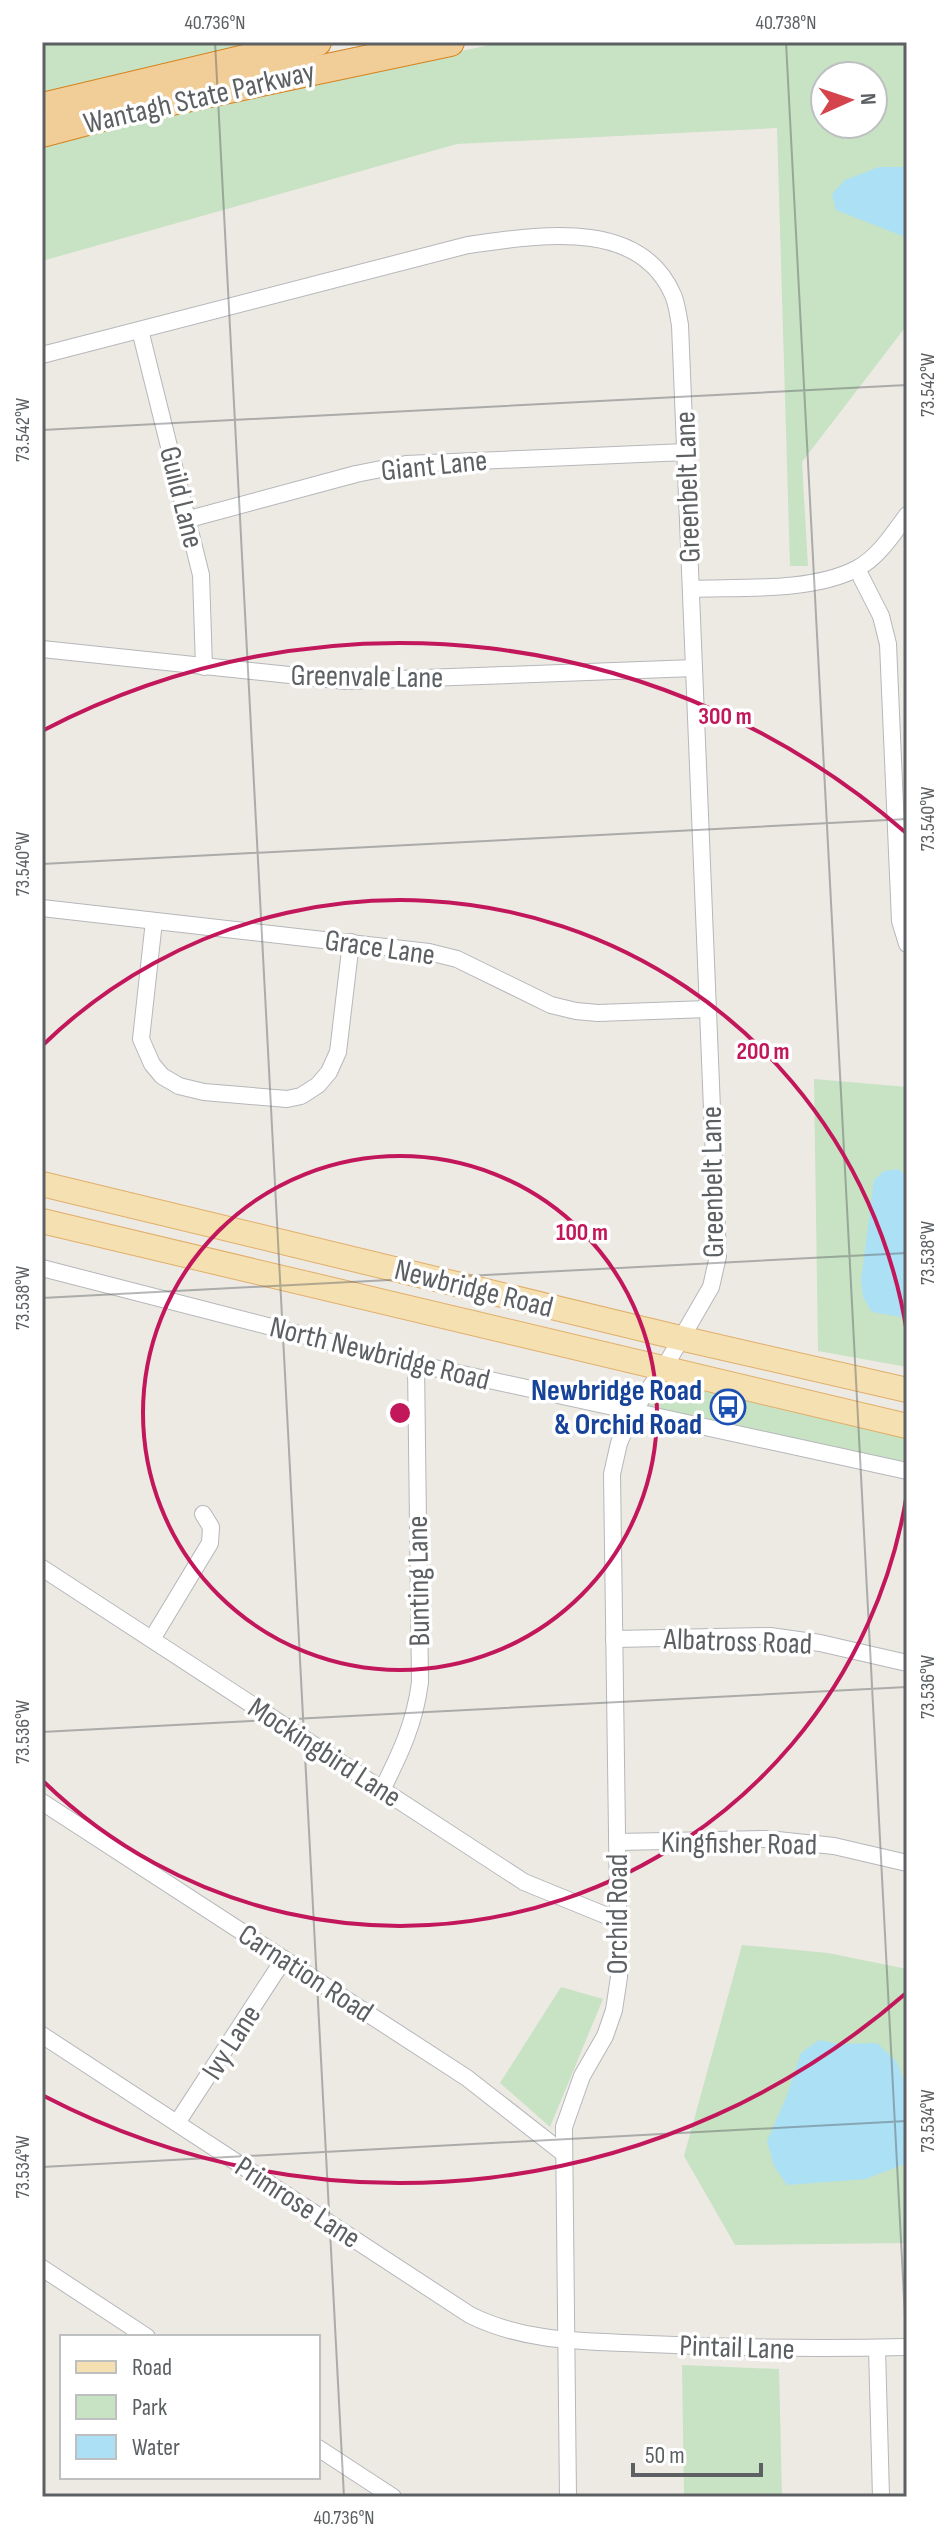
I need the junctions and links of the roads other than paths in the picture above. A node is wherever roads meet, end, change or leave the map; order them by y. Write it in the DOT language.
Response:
graph roads {
  1 [pos="317,42"];
  2 [pos="450,42"];
  3 [pos="42,107"];
  4 [pos="42,133"];
  5 [pos="140,330"];
  6 [pos="42,355"];
  7 [pos="686,452"];
  8 [pos="907,515"];
  9 [pos="189,519"];
  10 [pos="857,569"];
  11 [pos="691,589"];
  12 [pos="42,649"];
  13 [pos="204,667"];
  14 [pos="694,668"];
  15 [pos="900,760"];
  16 [pos="42,908"];
  17 [pos="154,921"];
  18 [pos="351,942"];
  19 [pos="907,944"];
  20 [pos="707,1009"];
  21 [pos="42,1184"];
  22 [pos="131,1205"];
  23 [pos="42,1221"];
  24 [pos="123,1240"];
  25 [pos="42,1268"];
  26 [pos="680,1338"];
  27 [pos="416,1364"];
  28 [pos="664,1368"];
  29 [pos="907,1390"];
  30 [pos="633,1411"];
  31 [pos="907,1426"];
  32 [pos="907,1471"];
  33 [pos="203,1514"];
  34 [pos="42,1568"];
  35 [pos="152,1639"];
  36 [pos="614,1639"];
  37 [pos="907,1663"];
  38 [pos="382,1790"];
  39 [pos="42,1802"];
  40 [pos="617,1842"];
  41 [pos="907,1863"];
  42 [pos="617,1920"];
  43 [pos="284,1959"];
  44 [pos="42,2035"];
  45 [pos="177,2123"];
  46 [pos="563,2153"];
  47 [pos="42,2268"];
  48 [pos="144,2335"];
  49 [pos="566,2340"];
  50 [pos="907,2347"];
  51 [pos="877,2348"];
  52 [pos="320,2449"];
  53 [pos="393,2497"];
  54 [pos="568,2497"];
  55 [pos="881,2497"];
  1 -- 3 [label="highway, Wantagh State Parkway"];
  2 -- 4 [label="highway, Wantagh State Parkway"];
  5 -- 6 [label="street, Greenbelt Lane"];
  5 -- 7 [label="street, Greenbelt Lane"];
  5 -- 9 [label="street, Guild Lane"];
  7 -- 9 [label="street, Giant Lane"];
  7 -- 11 [label="street, Greenbelt Lane"];
  8 -- 10 [label="street"];
  9 -- 13 [label="street, Guild Lane"];
  10 -- 11 [label="street"];
  10 -- 15 [label="street"];
  11 -- 14 [label="street, Greenbelt Lane"];
  12 -- 13 [label="street, Greenvale Lane"];
  13 -- 14 [label="street, Greenvale Lane"];
  14 -- 20 [label="street, Greenbelt Lane"];
  15 -- 19 [label="street"];
  16 -- 17 [label="street, Grace Lane"];
  17 -- 18 [label="street, Grace Lane"];
  17 -- 18 [label="street"];
  18 -- 20 [label="street, Grace Lane"];
  20 -- 26 [label="street, Greenbelt Lane"];
  21 -- 22 [label="main road, Newbridge Road"];
  22 -- 24 [label="main road"];
  22 -- 26 [label="main road, Newbridge Road"];
  23 -- 24 [label="main road, Newbridge Road"];
  24 -- 28 [label="main road, Newbridge Road"];
  25 -- 27 [label="street, North Newbridge Road"];
  26 -- 28 [label="street, Orchid Road"];
  26 -- 29 [label="main road, Newbridge Road"];
  27 -- 30 [label="street, North Newbridge Road"];
  27 -- 38 [label="street, Bunting Lane"];
  28 -- 30 [label="street, Orchid Road"];
  28 -- 31 [label="main road, Newbridge Road"];
  30 -- 32 [label="street, North Newbridge Road"];
  30 -- 36 [label="street, Orchid Road"];
  33 -- 35 [label="street"];
  34 -- 35 [label="street, Mockingbird Lane"];
  35 -- 38 [label="street, Mockingbird Lane"];
  36 -- 37 [label="street, Albatross Road"];
  36 -- 40 [label="street, Orchid Road"];
  38 -- 42 [label="street, Mockingbird Lane"];
  39 -- 43 [label="street, Carnation Road"];
  40 -- 41 [label="street, Kingfisher Road"];
  40 -- 42 [label="street, Orchid Road"];
  42 -- 46 [label="street, Orchid Road"];
  43 -- 45 [label="street, Ivy Lane"];
  43 -- 46 [label="street, Carnation Road"];
  44 -- 45 [label="street, Primrose Lane"];
  45 -- 49 [label="street, Primrose Lane"];
  46 -- 49 [label="street, Orchid Road"];
  47 -- 48 [label="street"];
  49 -- 51 [label="street, Pintail Lane"];
  49 -- 54 [label="street, Orchid Road"];
  50 -- 51 [label="street, Pintail Lane"];
  51 -- 55 [label="street"];
  52 -- 53 [label="street"];
}
